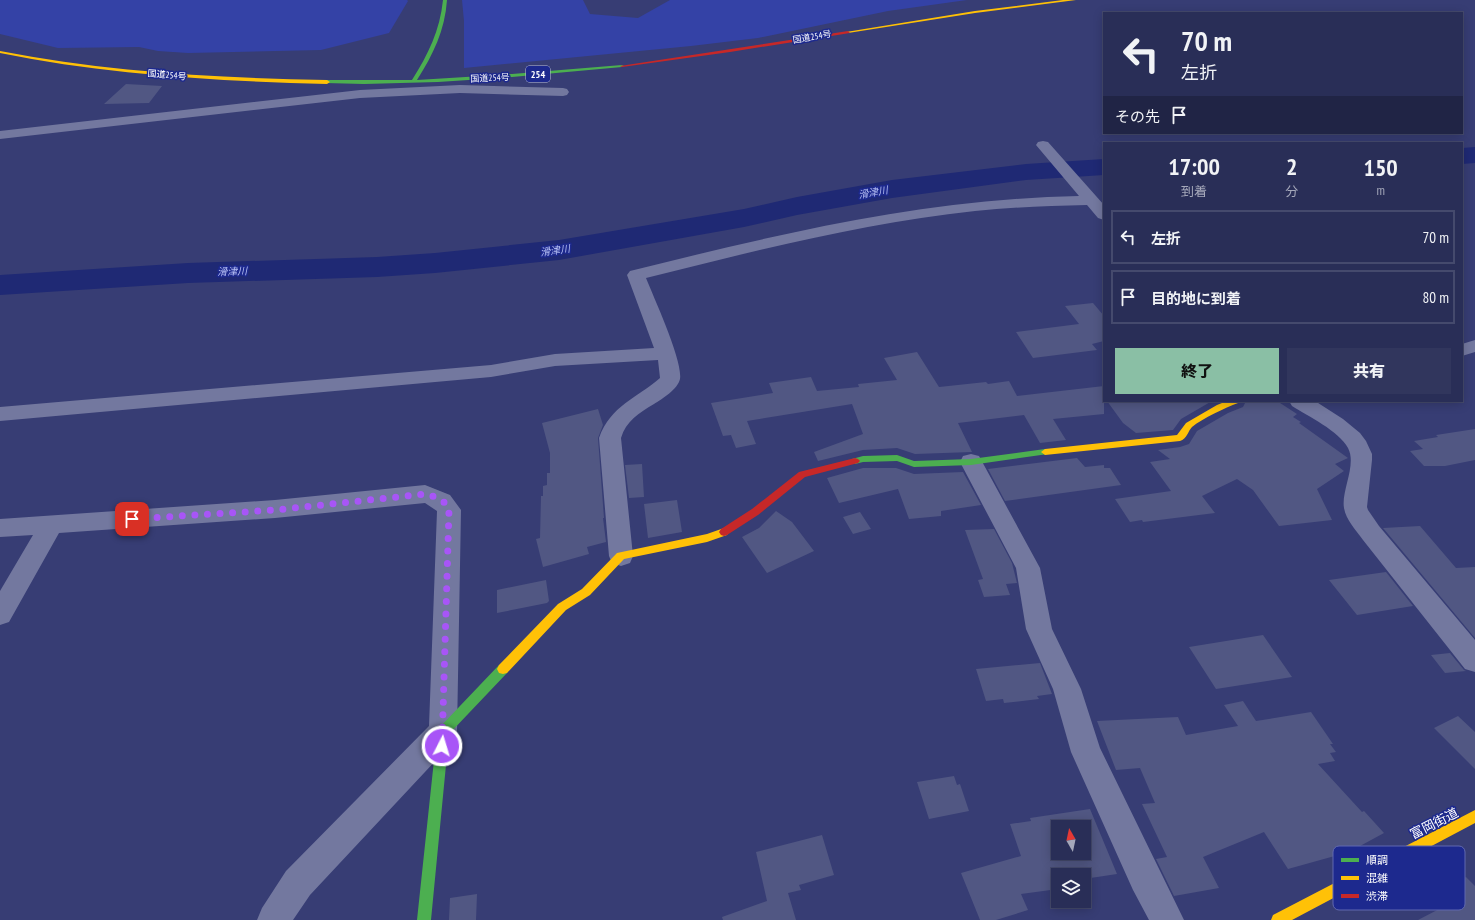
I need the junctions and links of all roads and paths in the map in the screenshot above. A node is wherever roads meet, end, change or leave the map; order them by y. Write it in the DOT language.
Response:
graph roads {
  1 [pos="445,0"];
  2 [pos="1074,0"];
  3 [pos="0,52"];
  4 [pos="414,81"];
  5 [pos="563,92"];
  6 [pos="0,135"];
  7 [pos="1044,146"];
  8 [pos="1089,198"];
  9 [pos="1103,214"];
  10 [pos="1475,346"];
  11 [pos="1463,350"];
  12 [pos="666,353"];
  13 [pos="1232,402"];
  14 [pos="1300,402"];
  15 [pos="0,414"];
  16 [pos="971,462"];
  17 [pos="52,524"];
  18 [pos="0,528"];
  19 [pos="620,556"];
  20 [pos="0,614"];
  21 [pos="1475,660"];
  22 [pos="443,732"];
  23 [pos="1475,816"];
  24 [pos="1418,846"];
  25 [pos="1333,891"];
  26 [pos="274,920"];
  27 [pos="424,920"];
  28 [pos="1167,920"];
  29 [pos="1278,920"];
  1 -- 4 [label="main road"];
  2 -- 4 [label="main road, 国道254号 / 254"];
  3 -- 4 [label="main road, 国道254号 / 254"];
  5 -- 6 [label="street"];
  7 -- 8 [label="street"];
  8 -- 9 [label="street"];
  8 -- 12 [label="street"];
  10 -- 11 [label="street"];
  12 -- 15 [label="street"];
  12 -- 19 [label="street"];
  13 -- 16 [label="main road"];
  14 -- 21 [label="street"];
  16 -- 19 [label="main road"];
  16 -- 28 [label="street"];
  17 -- 18 [label="street"];
  17 -- 20 [label="street"];
  17 -- 22 [label="street"];
  19 -- 22 [label="main road"];
  22 -- 26 [label="street"];
  22 -- 27 [label="main road"];
  23 -- 24 [label="main road, 富岡街道"];
  25 -- 29 [label="main road, 富岡街道"];
}
